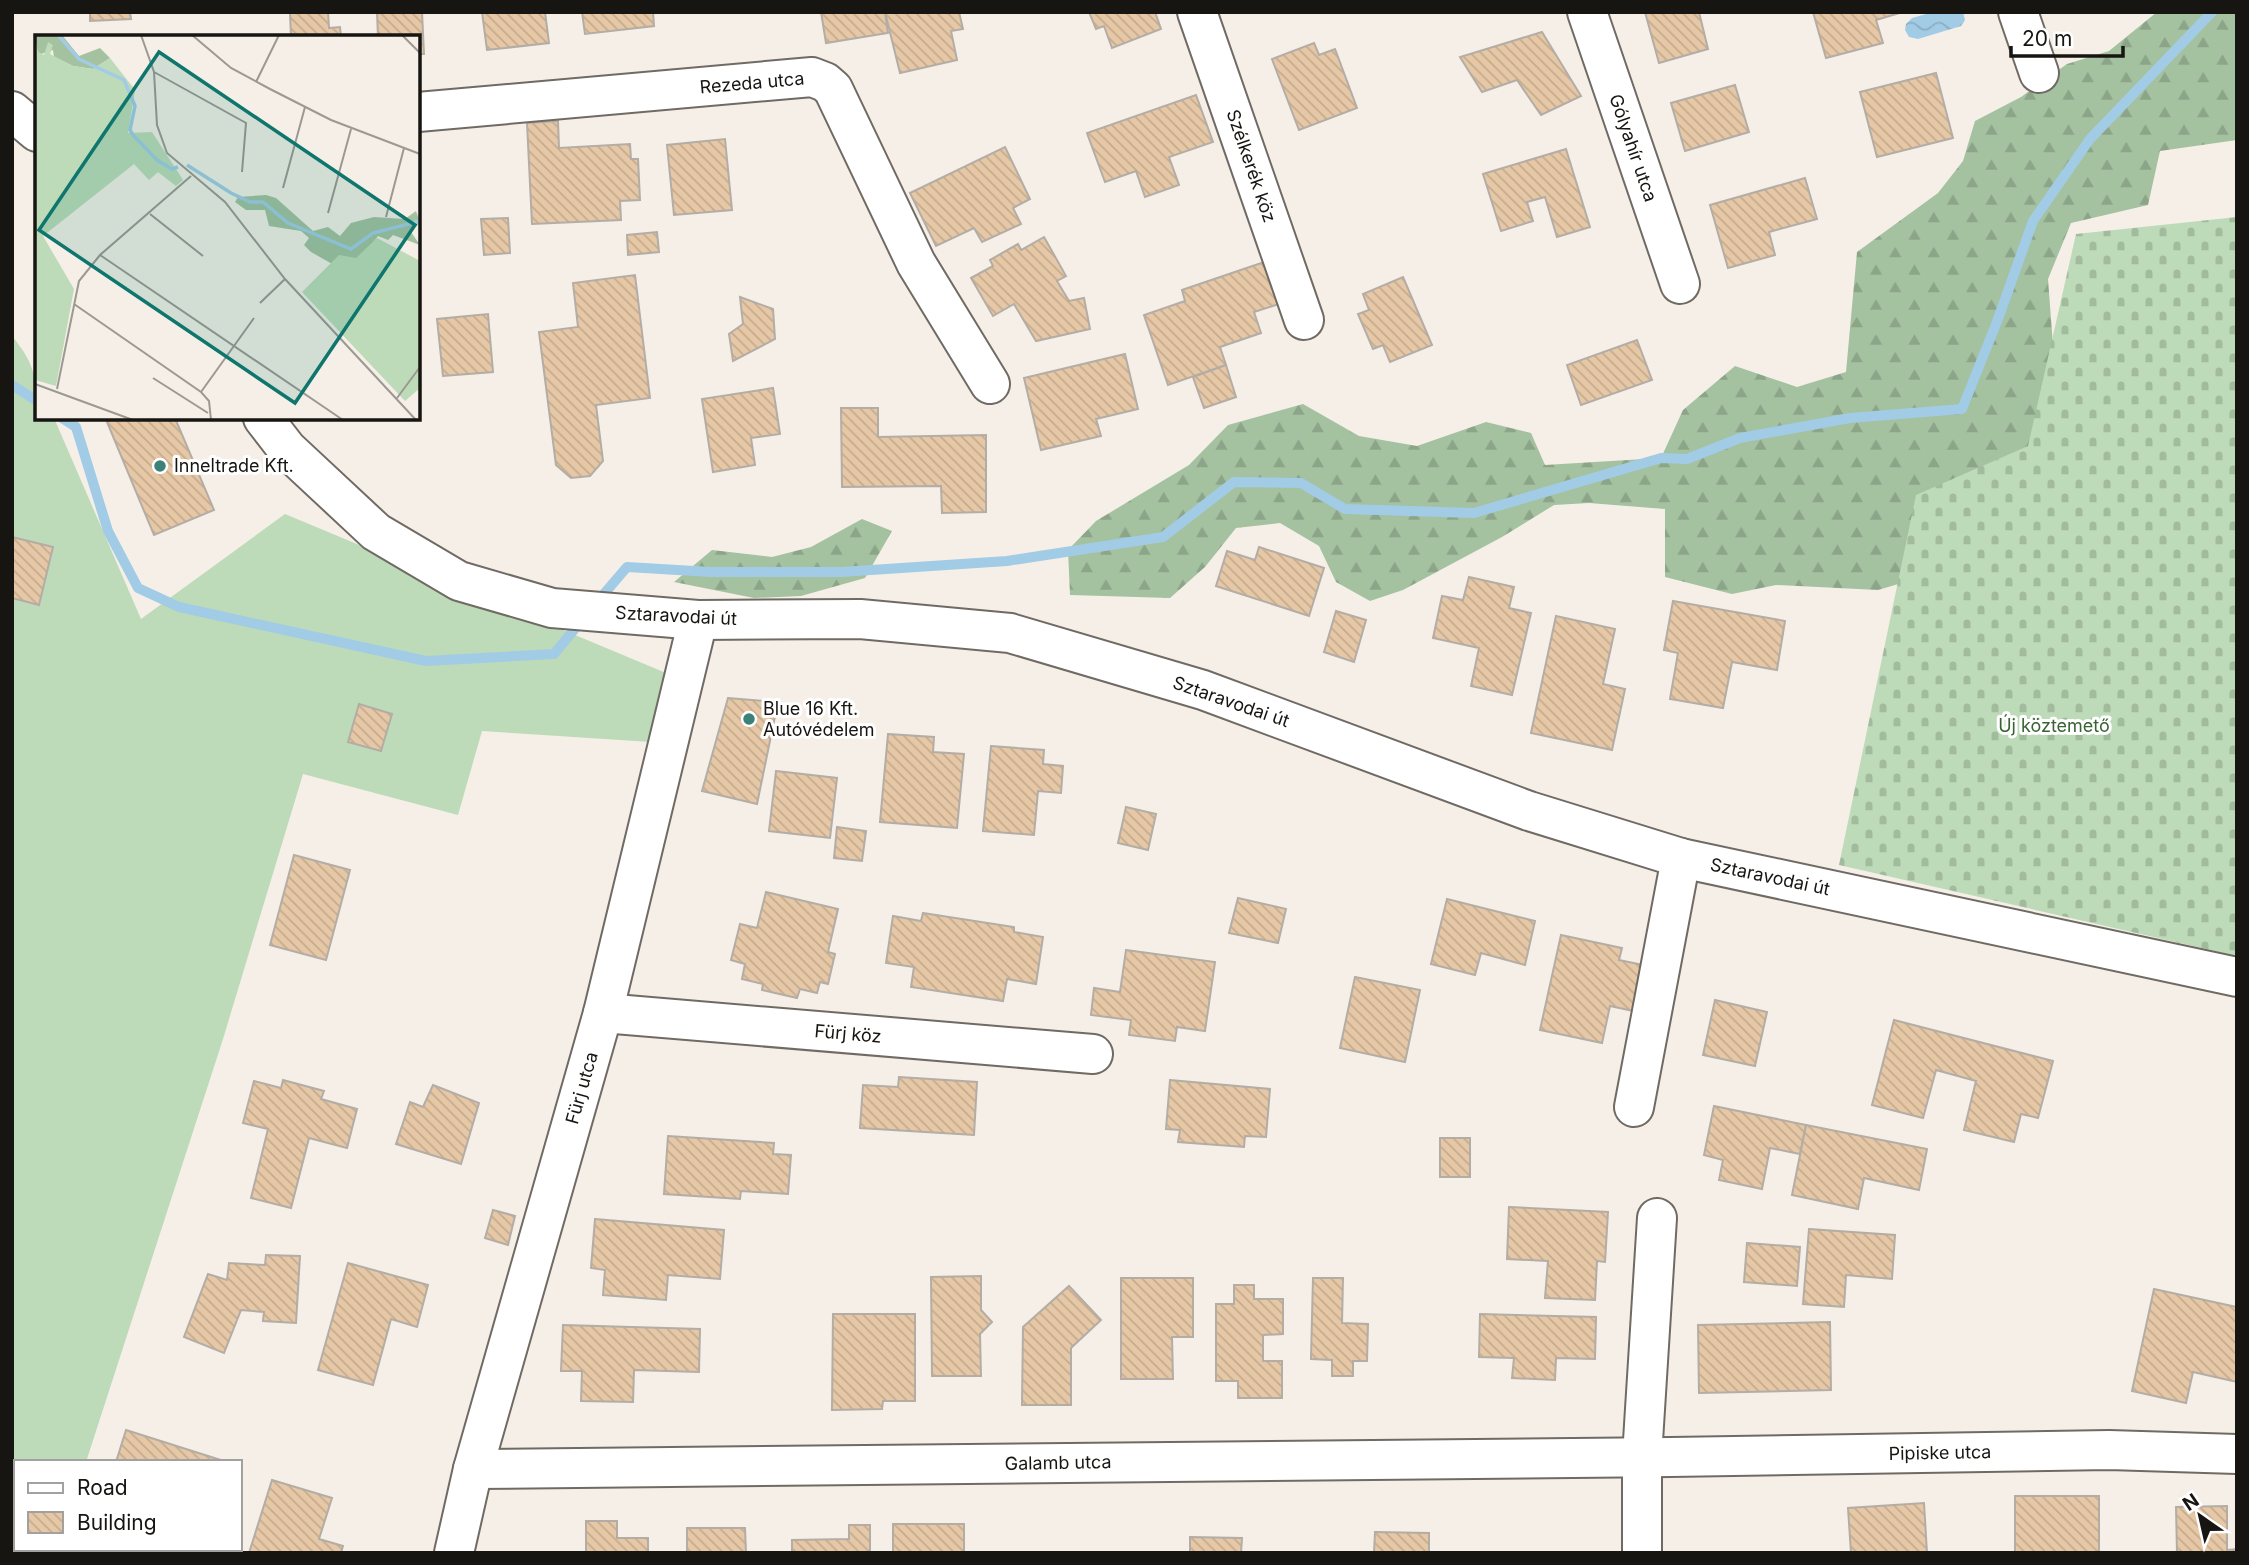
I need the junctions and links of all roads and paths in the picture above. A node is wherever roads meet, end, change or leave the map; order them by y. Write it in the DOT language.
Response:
graph roads {
  1 [pos="1197,12"];
  2 [pos="1587,12"];
  3 [pos="2018,12"];
  4 [pos="2039,73"];
  5 [pos="12,111"];
  6 [pos="420,112"];
  7 [pos="35,130"];
  8 [pos="1680,284"];
  9 [pos="1304,320"];
  10 [pos="990,384"];
  11 [pos="265,420"];
  12 [pos="690,619"];
  13 [pos="1681,858"];
  14 [pos="2237,977"];
  15 [pos="603,1013"];
  16 [pos="1093,1054"];
  17 [pos="1634,1107"];
  18 [pos="1657,1218"];
  19 [pos="2237,1454"];
  20 [pos="1642,1457"];
  21 [pos="473,1469"];
  22 [pos="454,1553"];
  23 [pos="1642,1553"];
  1 -- 9 [label="street, Szélkerék köz"];
  2 -- 8 [label="street, Gólyahír utca"];
  3 -- 4 [label="street"];
  5 -- 7 [label="street"];
  6 -- 10 [label="street, Rezeda utca"];
  11 -- 12 [label="street, Sztaravodai út"];
  12 -- 13 [label="street, Sztaravodai út"];
  12 -- 15 [label="street, Fürj utca"];
  13 -- 14 [label="street, Sztaravodai út"];
  13 -- 17 [label="street"];
  15 -- 16 [label="street, Fürj köz"];
  15 -- 21 [label="street, Fürj utca"];
  18 -- 20 [label="street"];
  19 -- 20 [label="street, Pipiske utca"];
  20 -- 21 [label="street, Galamb utca"];
  20 -- 23 [label="street"];
  21 -- 22 [label="street, Fürj utca"];
}
